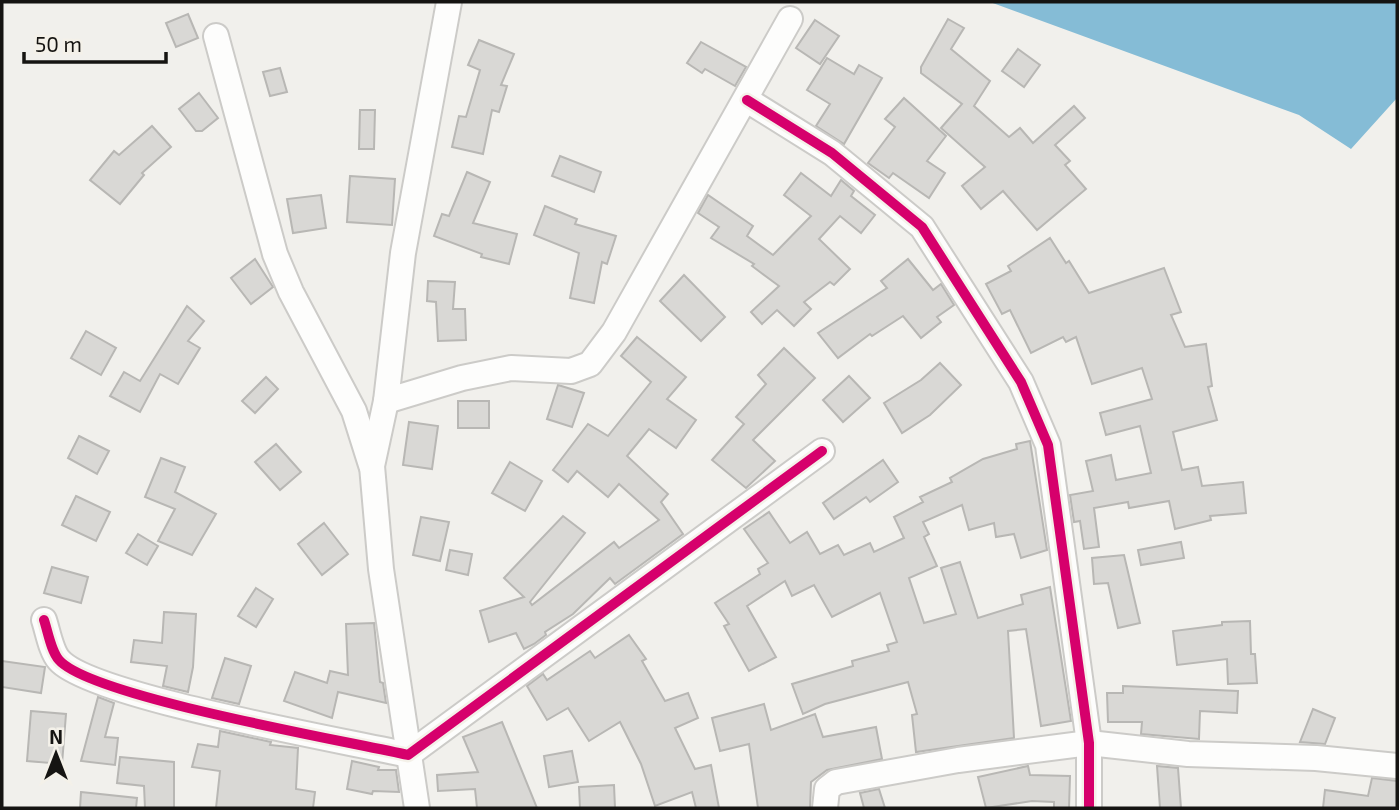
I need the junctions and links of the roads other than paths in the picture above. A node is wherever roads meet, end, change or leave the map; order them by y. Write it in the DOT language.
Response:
graph roads {
  1 [pos="449,2"];
  2 [pos="790,19"];
  3 [pos="216,36"];
  4 [pos="747,100"];
  5 [pos="386,401"];
  6 [pos="822,451"];
  7 [pos="372,466"];
  8 [pos="44,620"];
  9 [pos="1089,743"];
  10 [pos="408,755"];
  11 [pos="1397,766"];
  12 [pos="417,808"];
  13 [pos="825,808"];
  14 [pos="1089,808"];
  1 -- 5 [label="street"];
  2 -- 4 [label="street"];
  3 -- 7 [label="street"];
  4 -- 5 [label="street"];
  4 -- 9 [label="street"];
  5 -- 7 [label="street"];
  6 -- 10 [label="street"];
  7 -- 10 [label="street"];
  8 -- 10 [label="street"];
  9 -- 11 [label="street"];
  9 -- 13 [label="street"];
  9 -- 14 [label="street"];
  10 -- 12 [label="street"];
}
